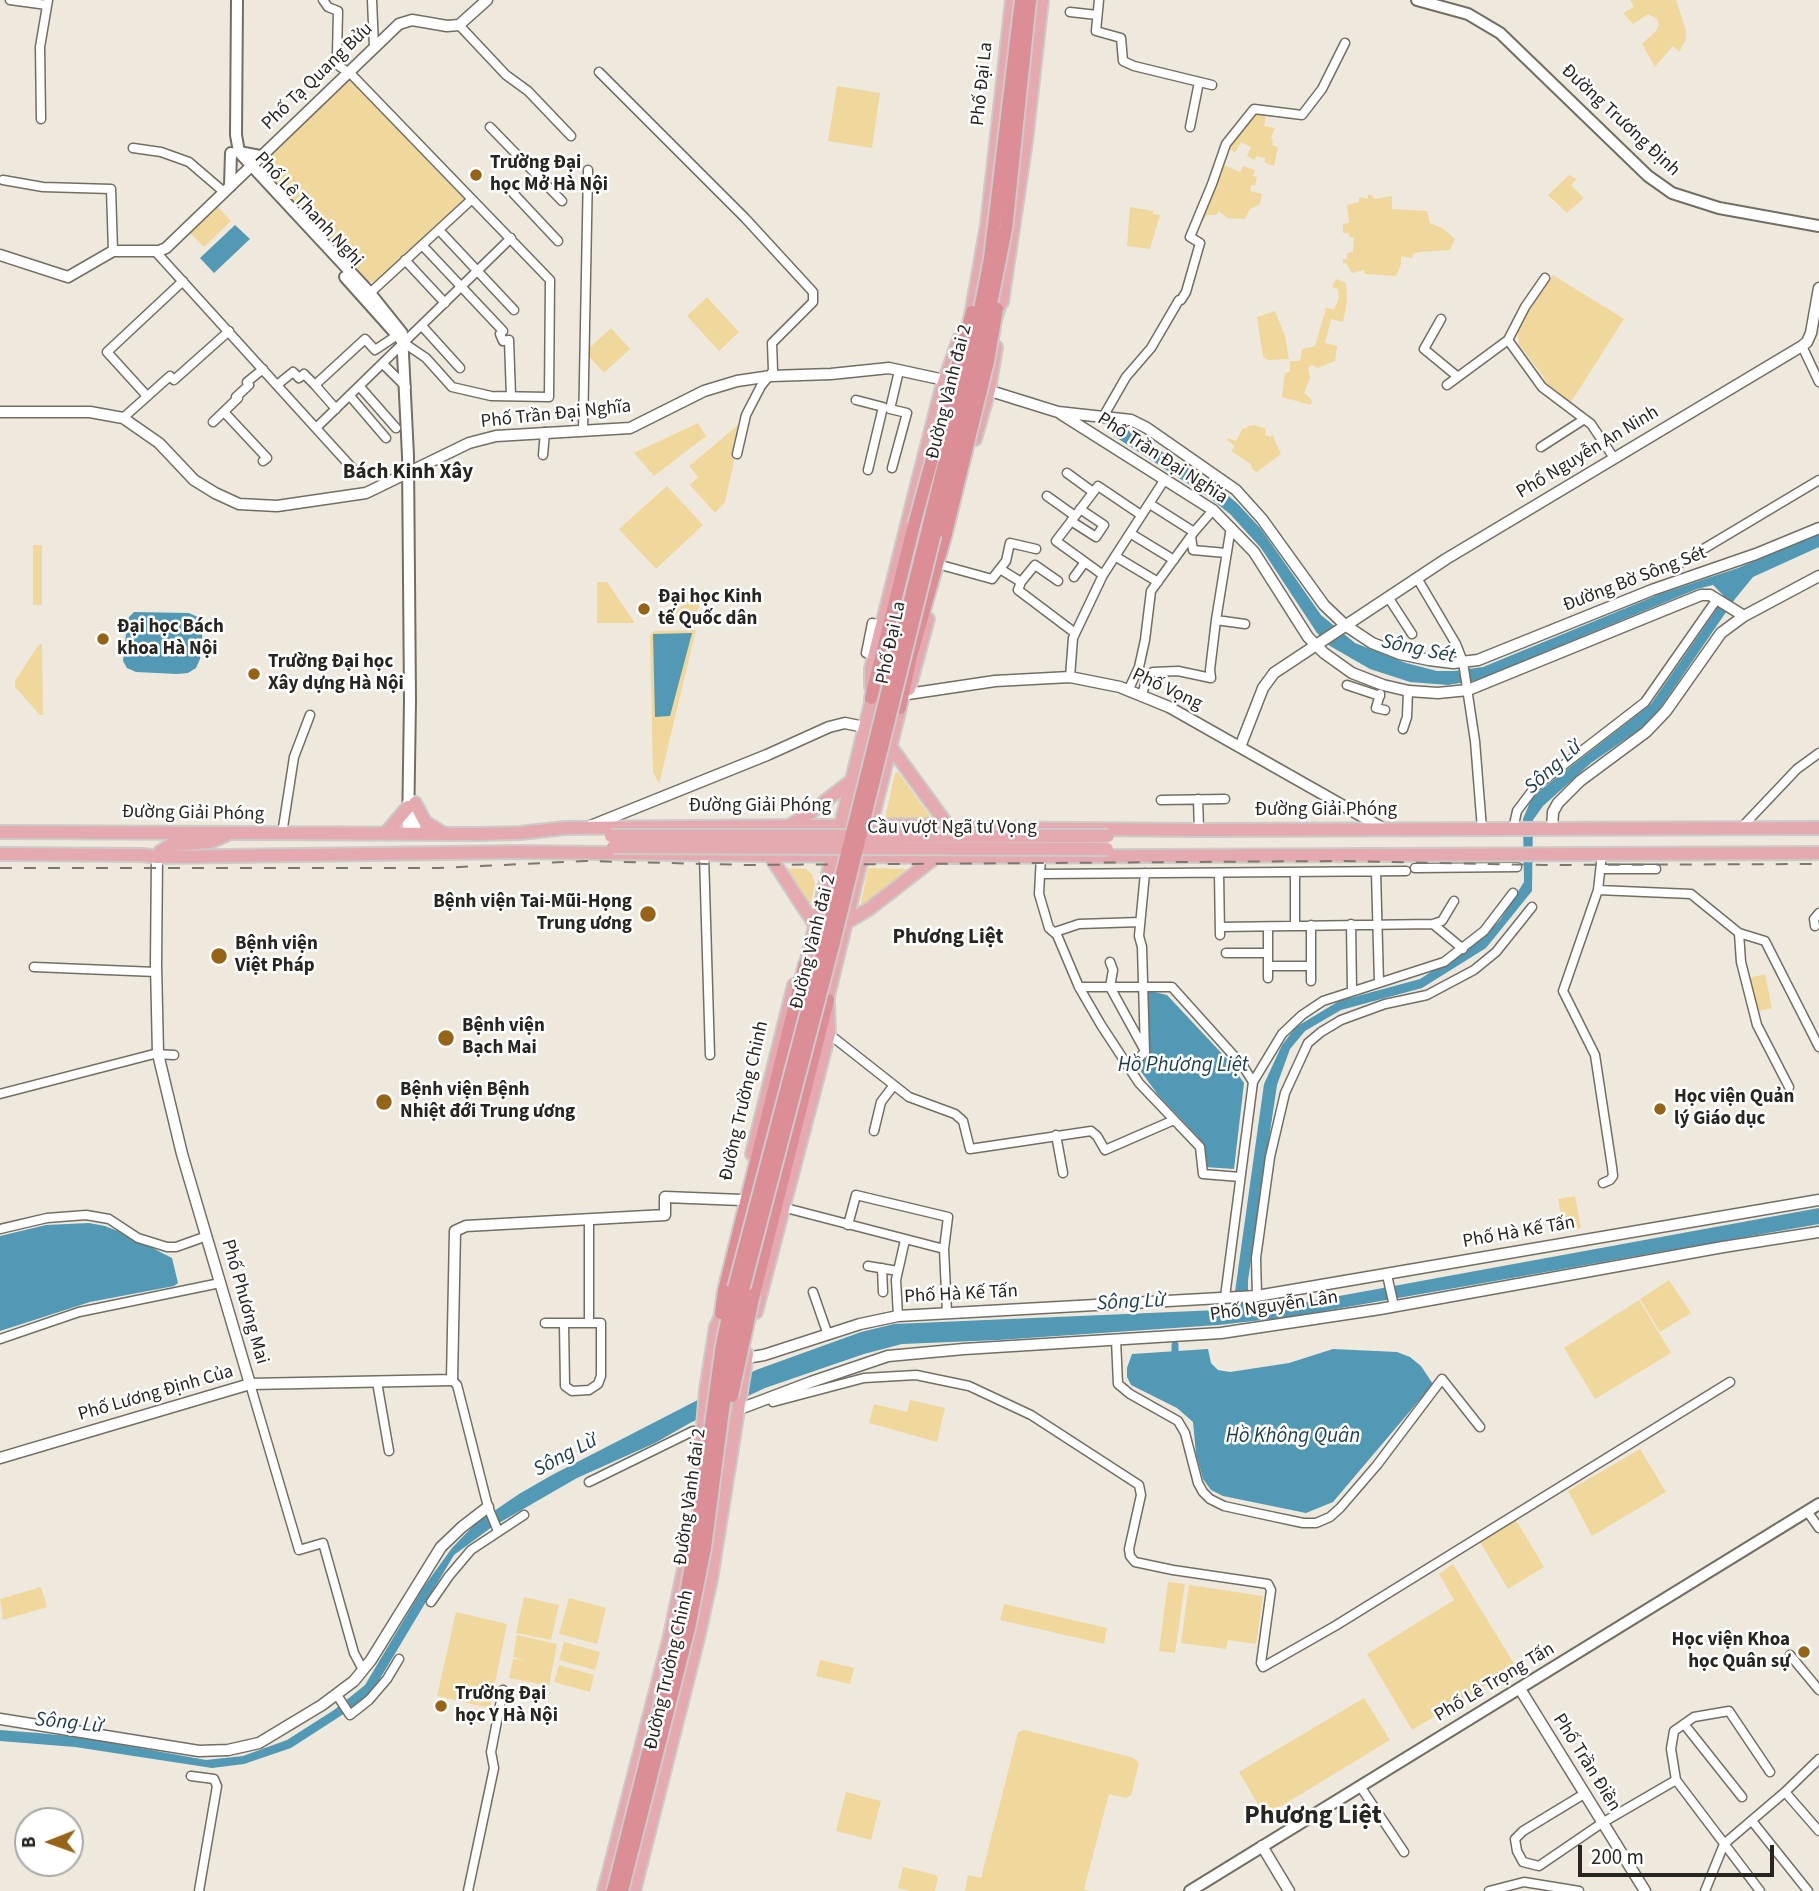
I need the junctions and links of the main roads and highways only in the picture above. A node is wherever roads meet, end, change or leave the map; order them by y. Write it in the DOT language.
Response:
graph roads {
  1 [pos="231,0"];
  2 [pos="237,0"];
  3 [pos="1012,0"];
  4 [pos="1021,0"];
  5 [pos="1030,0"];
  6 [pos="1042,0"];
  7 [pos="1417,0"];
  8 [pos="1008,36"];
  9 [pos="1037,38"];
  10 [pos="235,152"];
  11 [pos="260,156"];
  12 [pos="248,168"];
  13 [pos="227,189"];
  14 [pos="1819,226"];
  15 [pos="1000,228"];
  16 [pos="1003,295"];
  17 [pos="400,339"];
  18 [pos="951,382"];
  19 [pos="940,443"];
  20 [pos="960,448"];
  21 [pos="932,476"];
  22 [pos="953,477"];
  23 [pos="918,481"];
  24 [pos="961,489"];
  25 [pos="872,698"];
  26 [pos="900,708"];
  27 [pos="864,727"];
  28 [pos="890,746"];
  29 [pos="851,781"];
  30 [pos="411,805"];
  31 [pos="840,826"];
  32 [pos="870,826"];
  33 [pos="792,827"];
  34 [pos="950,828"];
  35 [pos="1741,828"];
  36 [pos="1819,828"];
  37 [pos="1482,829"];
  38 [pos="1161,830"];
  39 [pos="0,832"];
  40 [pos="228,833"];
  41 [pos="386,833"];
  42 [pos="411,833"];
  43 [pos="520,833"];
  44 [pos="282,834"];
  45 [pos="444,834"];
  46 [pos="612,841"];
  47 [pos="1108,842"];
  48 [pos="516,852"];
  49 [pos="1819,853"];
  50 [pos="1483,854"];
  51 [pos="1742,854"];
  52 [pos="0,855"];
  53 [pos="282,856"];
  54 [pos="770,856"];
  55 [pos="797,856"];
  56 [pos="833,856"];
  57 [pos="863,856"];
  58 [pos="1178,856"];
  59 [pos="157,857"];
  60 [pos="940,857"];
  61 [pos="825,883"];
  62 [pos="856,884"];
  63 [pos="847,922"];
  64 [pos="815,925"];
  65 [pos="805,964"];
  66 [pos="828,1000"];
  67 [pos="742,1230"];
  68 [pos="763,1235"];
  69 [pos="751,1331"];
  70 [pos="715,1332"];
  71 [pos="712,1457"];
  72 [pos="1819,1504"];
  73 [pos="689,1545"];
  74 [pos="715,1555"];
  75 [pos="629,1794"];
  76 [pos="658,1801"];
  77 [pos="604,1891"];
  78 [pos="613,1891"];
  79 [pos="622,1891"];
  80 [pos="634,1891"];
  81 [pos="1190,1891"];
  1 -- 10 [label="main road, Phố Lê Thanh Nghị"];
  2 -- 10 [label="main road, Phố Lê Thanh Nghị"];
  3 -- 8 [label="main road, Phố Đại La"];
  4 -- 15 [label="highway, Đường Vành đai 2, bridge"];
  5 -- 15 [label="highway, Đường Vành đai 2, bridge"];
  6 -- 9 [label="main road, Phố Đại La"];
  7 -- 14 [label="main road, Đường Trương Định"];
  8 -- 9 [label="main road"];
  8 -- 18 [label="main road, Phố Đại La"];
  9 -- 16 [label="main road, Phố Đại La"];
  10 -- 11 [label="main road"];
  10 -- 12 [label="main road, Phố Lê Thanh Nghị"];
  10 -- 13 [label="main road"];
  12 -- 17 [label="main road, Phố Lê Thanh Nghị"];
  12 -- 17 [label="main road, Phố Lê Thanh Nghị"];
  15 -- 25 [label="highway, bridge"];
  15 -- 26 [label="highway, bridge"];
  15 -- 71 [label="highway, Đường Vành đai 2, bridge"];
  16 -- 20 [label="main road, Phố Đại La"];
  16 -- 24 [label="main road, Phố Đại La"];
  17 -- 30 [label="main road, Phố Lê Thanh Nghị"];
  18 -- 19 [label="main road, Phố Đại La"];
  18 -- 23 [label="main road, Phố Đại La"];
  19 -- 20 [label="main road"];
  19 -- 21 [label="main road, Phố Đại La"];
  20 -- 22 [label="main road, Phố Đại La"];
  21 -- 23 [label="main road"];
  21 -- 25 [label="main road, Phố Đại La"];
  22 -- 24 [label="main road"];
  22 -- 26 [label="main road, Phố Đại La"];
  23 -- 25 [label="main road, Phố Đại La"];
  24 -- 26 [label="main road, Phố Đại La"];
  25 -- 27 [label="main road, Phố Đại La"];
  26 -- 28 [label="main road, Đường Trường Chinh"];
  27 -- 29 [label="main road, Đường Trường Chinh"];
  28 -- 32 [label="main road, Đường Trường Chinh"];
  28 -- 34 [label="main road"];
  29 -- 31 [label="main road, Đường Trường Chinh"];
  29 -- 33 [label="main road"];
  30 -- 41 [label="main road"];
  30 -- 42 [label="main road, Phố Lê Thanh Nghị"];
  30 -- 45 [label="main road"];
  31 -- 32 [label="main road, Đường Giải Phóng"];
  31 -- 33 [label="main road, Đường Giải Phóng"];
  31 -- 56 [label="main road, Đường Trường Chinh"];
  32 -- 34 [label="main road, Đường Giải Phóng"];
  32 -- 57 [label="main road, Đường Trường Chinh"];
  33 -- 43 [label="main road, Đường Giải Phóng"];
  33 -- 55 [label="main road"];
  34 -- 38 [label="main road, Đường Giải Phóng"];
  34 -- 60 [label="main road"];
  35 -- 36 [label="main road"];
  35 -- 37 [label="main road, Đường Giải Phóng"];
  35 -- 51 [label="main road"];
  37 -- 38 [label="main road, Đường Giải Phóng"];
  37 -- 50 [label="main road"];
  38 -- 47 [label="main road, Cầu vượt Ngã tư Vọng"];
  39 -- 40 [label="main road, Đường Giải Phóng"];
  40 -- 44 [label="main road, Đường Giải Phóng"];
  40 -- 59 [label="main road"];
  41 -- 42 [label="main road, Đường Giải Phóng"];
  41 -- 44 [label="main road, Đường Giải Phóng"];
  42 -- 45 [label="main road, Đường Giải Phóng"];
  43 -- 45 [label="main road, Đường Giải Phóng"];
  43 -- 46 [label="main road, Cầu vượt Ngã tư Vọng"];
  44 -- 53 [label="main road"];
  46 -- 47 [label="main road, Cầu vượt Ngã tư Vọng, bridge"];
  46 -- 48 [label="main road, Cầu vượt Ngã tư Vọng"];
  47 -- 58 [label="main road, Cầu vượt Ngã tư Vọng"];
  48 -- 53 [label="main road"];
  48 -- 54 [label="main road"];
  49 -- 51 [label="main road"];
  50 -- 51 [label="main road"];
  50 -- 58 [label="main road"];
  52 -- 59 [label="main road"];
  53 -- 59 [label="main road"];
  54 -- 55 [label="main road"];
  54 -- 64 [label="main road"];
  55 -- 56 [label="main road"];
  56 -- 57 [label="main road"];
  56 -- 61 [label="main road, Đường Trường Chinh"];
  57 -- 60 [label="main road"];
  57 -- 62 [label="main road, Đường Trường Chinh"];
  58 -- 60 [label="main road"];
  60 -- 63 [label="main road"];
  61 -- 62 [label="main road"];
  61 -- 64 [label="main road, Đường Trường Chinh"];
  62 -- 63 [label="main road, Đường Trường Chinh"];
  63 -- 66 [label="main road, Đường Trường Chinh"];
  64 -- 65 [label="main road, Đường Trường Chinh"];
  65 -- 67 [label="main road, Đường Trường Chinh"];
  65 -- 70 [label="main road, Đường Trường Chinh"];
  65 -- 71 [label="highway, bridge"];
  66 -- 68 [label="main road, Đường Trường Chinh"];
  66 -- 69 [label="main road, Đường Trường Chinh"];
  66 -- 71 [label="highway, bridge"];
  67 -- 68 [label="main road"];
  67 -- 70 [label="main road, Đường Trường Chinh"];
  68 -- 69 [label="main road, Đường Trường Chinh"];
  69 -- 74 [label="main road, Đường Trường Chinh"];
  70 -- 73 [label="main road, Đường Trường Chinh"];
  71 -- 78 [label="highway, Đường Vành đai 2, bridge"];
  71 -- 79 [label="highway, Đường Vành đai 2, bridge"];
  72 -- 81 [label="main road, Phố Lê Trọng Tấn"];
  73 -- 74 [label="main road"];
  73 -- 75 [label="main road, Đường Trường Chinh"];
  74 -- 76 [label="main road, Đường Trường Chinh"];
  75 -- 76 [label="main road"];
  75 -- 77 [label="main road, Đường Trường Chinh"];
  76 -- 80 [label="main road, Đường Trường Chinh"];
}
